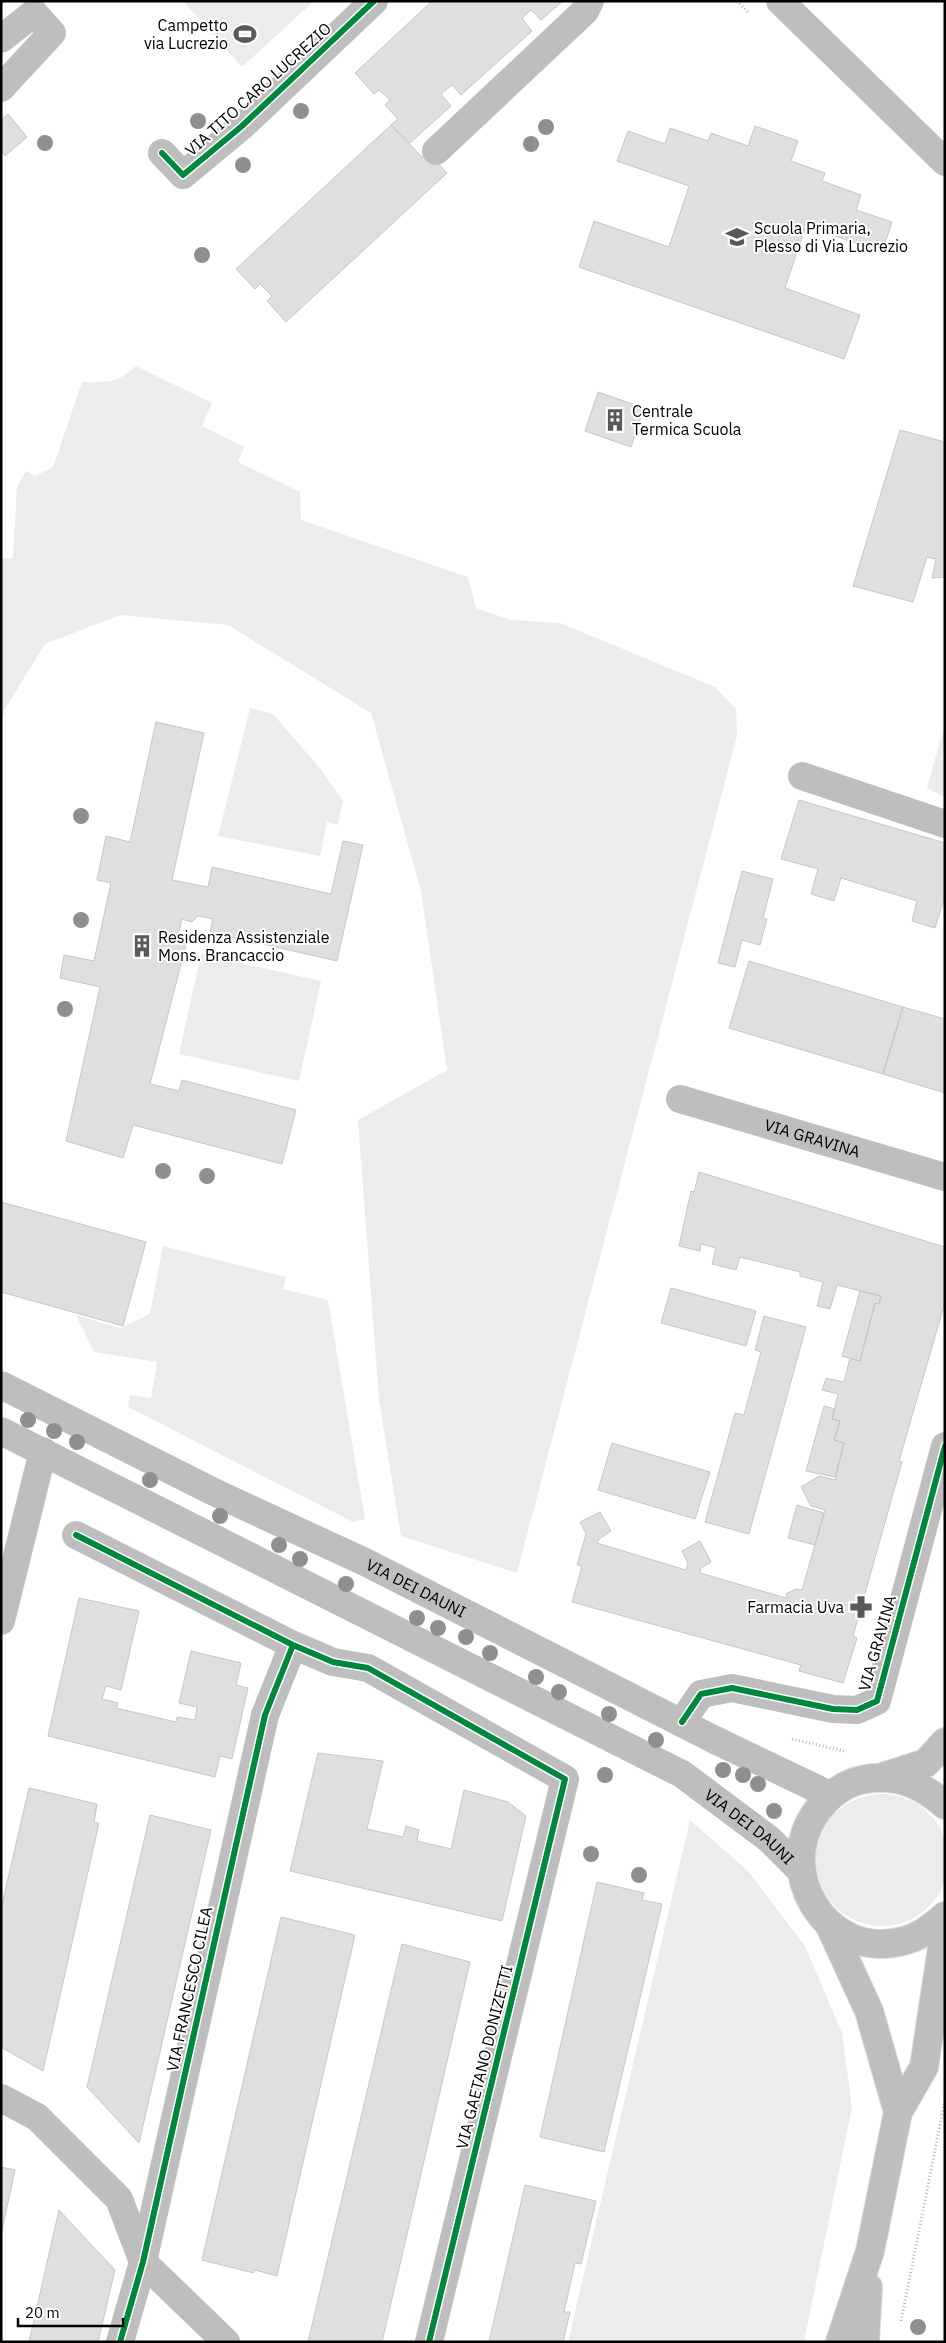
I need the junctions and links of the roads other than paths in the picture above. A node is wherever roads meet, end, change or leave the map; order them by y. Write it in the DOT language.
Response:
graph roads {
  1 [pos="374,1"];
  2 [pos="590,1"];
  3 [pos="780,1"];
  4 [pos="1,39"];
  5 [pos="1,88"];
  6 [pos="436,151"];
  7 [pos="162,153"];
  8 [pos="945,162"];
  9 [pos="802,776"];
  10 [pos="945,824"];
  11 [pos="680,1099"];
  12 [pos="945,1177"];
  13 [pos="1,1385"];
  14 [pos="1,1431"];
  15 [pos="103,1437"];
  16 [pos="945,1446"];
  17 [pos="43,1451"];
  18 [pos="90,1475"];
  19 [pos="76,1535"];
  20 [pos="1,1621"];
  21 [pos="293,1645"];
  22 [pos="682,1722"];
  23 [pos="945,1742"];
  24 [pos="882,1777"];
  25 [pos="830,1795"];
  26 [pos="945,1805"];
  27 [pos="800,1870"];
  28 [pos="945,1916"];
  29 [pos="829,1924"];
  30 [pos="945,1928"];
  31 [pos="1,2098"];
  32 [pos="898,2112"];
  33 [pos="870,2251"];
  34 [pos="143,2262"];
  35 [pos="120,2342"];
  36 [pos="226,2342"];
  37 [pos="430,2342"];
  38 [pos="840,2342"];
  39 [pos="865,2342"];
  1 -- 7 [label="street, VIA TITO CARO LUCREZIO"];
  2 -- 6 [label="street"];
  3 -- 8 [label="street"];
  4 -- 5 [label="street"];
  9 -- 10 [label="street"];
  11 -- 12 [label="street, VIA GRAVINA"];
  13 -- 15 [label="street, VIA DEI DAUNI"];
  14 -- 17 [label="street, VIA DEI DAUNI"];
  15 -- 18 [label="street"];
  15 -- 22 [label="street, VIA DEI DAUNI"];
  16 -- 22 [label="street, VIA GRAVINA"];
  17 -- 18 [label="street, VIA DEI DAUNI"];
  17 -- 20 [label="street"];
  18 -- 27 [label="street, VIA DEI DAUNI"];
  19 -- 21 [label="street"];
  21 -- 34 [label="street, VIA FRANCESCO CILEA"];
  21 -- 37 [label="street, VIA GAETANO DONIZETTI"];
  22 -- 25 [label="street, VIA DEI DAUNI"];
  23 -- 24 [label="street"];
  24 -- 25 [label="street"];
  24 -- 26 [label="street"];
  25 -- 27 [label="street"];
  27 -- 29 [label="street"];
  28 -- 29 [label="street"];
  29 -- 32 [label="street"];
  30 -- 32 [label="street"];
  31 -- 34 [label="street"];
  32 -- 33 [label="street"];
  33 -- 38 [label="street"];
  33 -- 39 [label="street"];
  34 -- 35 [label="street, VIA FRANCESCO CILEA"];
  34 -- 36 [label="street"];
}
